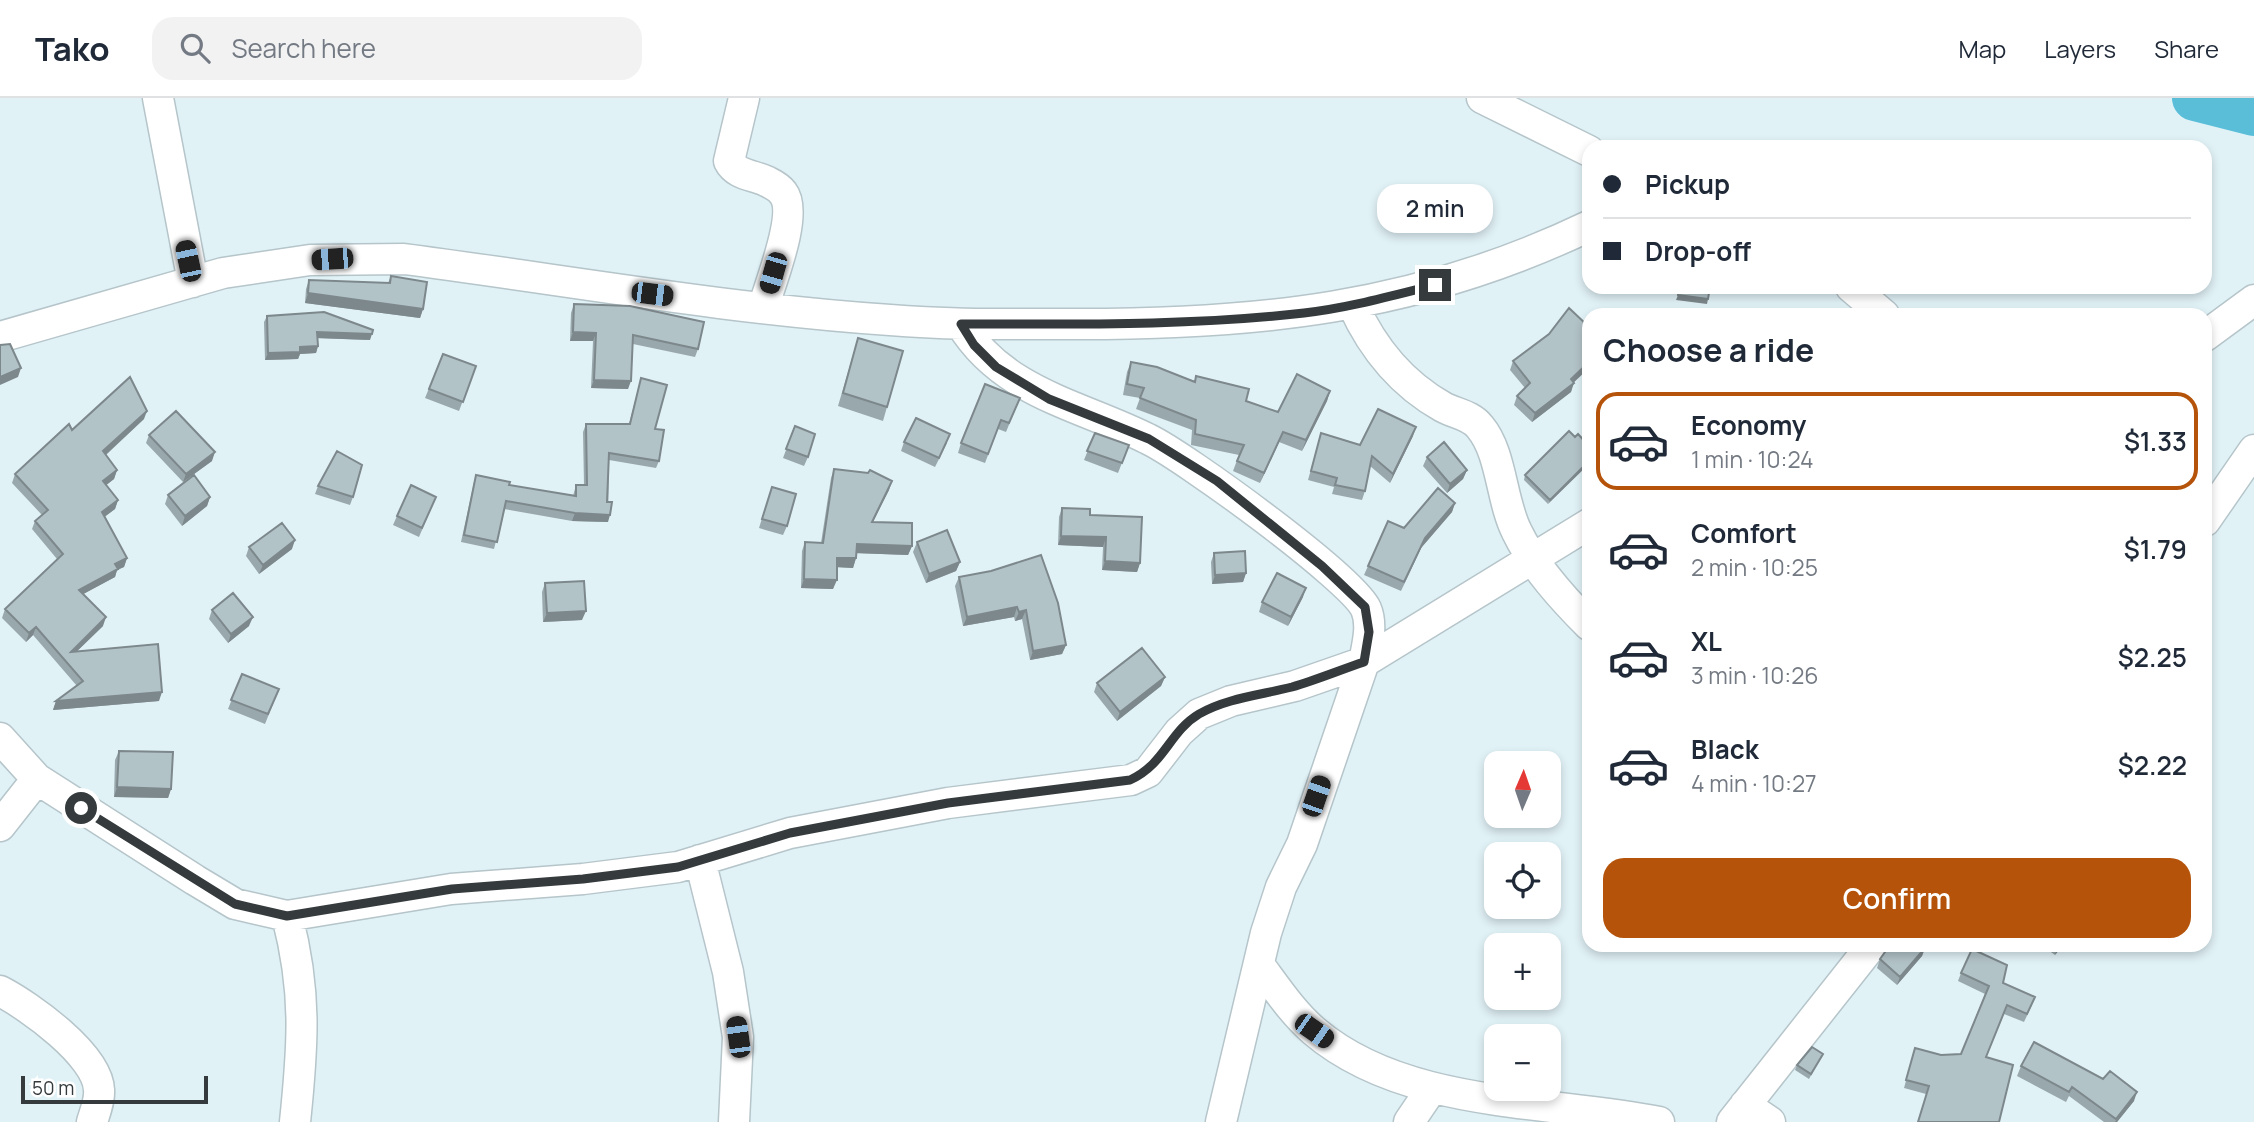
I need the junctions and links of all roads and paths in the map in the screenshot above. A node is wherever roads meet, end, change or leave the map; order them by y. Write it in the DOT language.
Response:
graph roads {
  1 [pos="158,98"];
  2 [pos="744,98"];
  3 [pos="1482,98"];
  4 [pos="1582,148"];
  5 [pos="1582,229"];
  6 [pos="193,282"];
  7 [pos="1860,294"];
  8 [pos="2254,300"];
  9 [pos="1353,305"];
  10 [pos="763,308"];
  11 [pos="1876,308"];
  12 [pos="961,324"];
  13 [pos="2212,331"];
  14 [pos="0,337"];
  15 [pos="2254,450"];
  16 [pos="2212,511"];
  17 [pos="1582,528"];
  18 [pos="1534,558"];
  19 [pos="1582,618"];
  20 [pos="1364,662"];
  21 [pos="0,738"];
  22 [pos="37,779"];
  23 [pos="0,826"];
  24 [pos="700,860"];
  25 [pos="287,916"];
  26 [pos="1866,952"];
  27 [pos="1260,966"];
  28 [pos="0,992"];
  29 [pos="1432,1088"];
  30 [pos="1738,1114"];
  31 [pos="92,1122"];
  32 [pos="295,1122"];
  33 [pos="734,1122"];
  34 [pos="1221,1122"];
  35 [pos="1409,1122"];
  36 [pos="1659,1122"];
  37 [pos="1770,1122"];
  1 -- 6 [label="street"];
  2 -- 10 [label="street"];
  3 -- 4 [label="street"];
  5 -- 9 [label="street"];
  6 -- 10 [label="street"];
  6 -- 14 [label="street"];
  7 -- 11 [label="street"];
  8 -- 13 [label="street"];
  9 -- 12 [label="street"];
  9 -- 18 [label="street"];
  10 -- 12 [label="street"];
  12 -- 20 [label="street"];
  15 -- 16 [label="street"];
  17 -- 18 [label="street"];
  18 -- 19 [label="street"];
  18 -- 20 [label="street"];
  20 -- 24 [label="street"];
  20 -- 27 [label="street"];
  21 -- 22 [label="street"];
  22 -- 23 [label="street"];
  22 -- 25 [label="street"];
  24 -- 25 [label="street"];
  24 -- 33 [label="street"];
  25 -- 32 [label="street"];
  26 -- 30 [label="street"];
  27 -- 29 [label="street"];
  27 -- 34 [label="street"];
  28 -- 31 [label="street"];
  29 -- 35 [label="street"];
  29 -- 36 [label="street"];
  30 -- 37 [label="street"];
}
